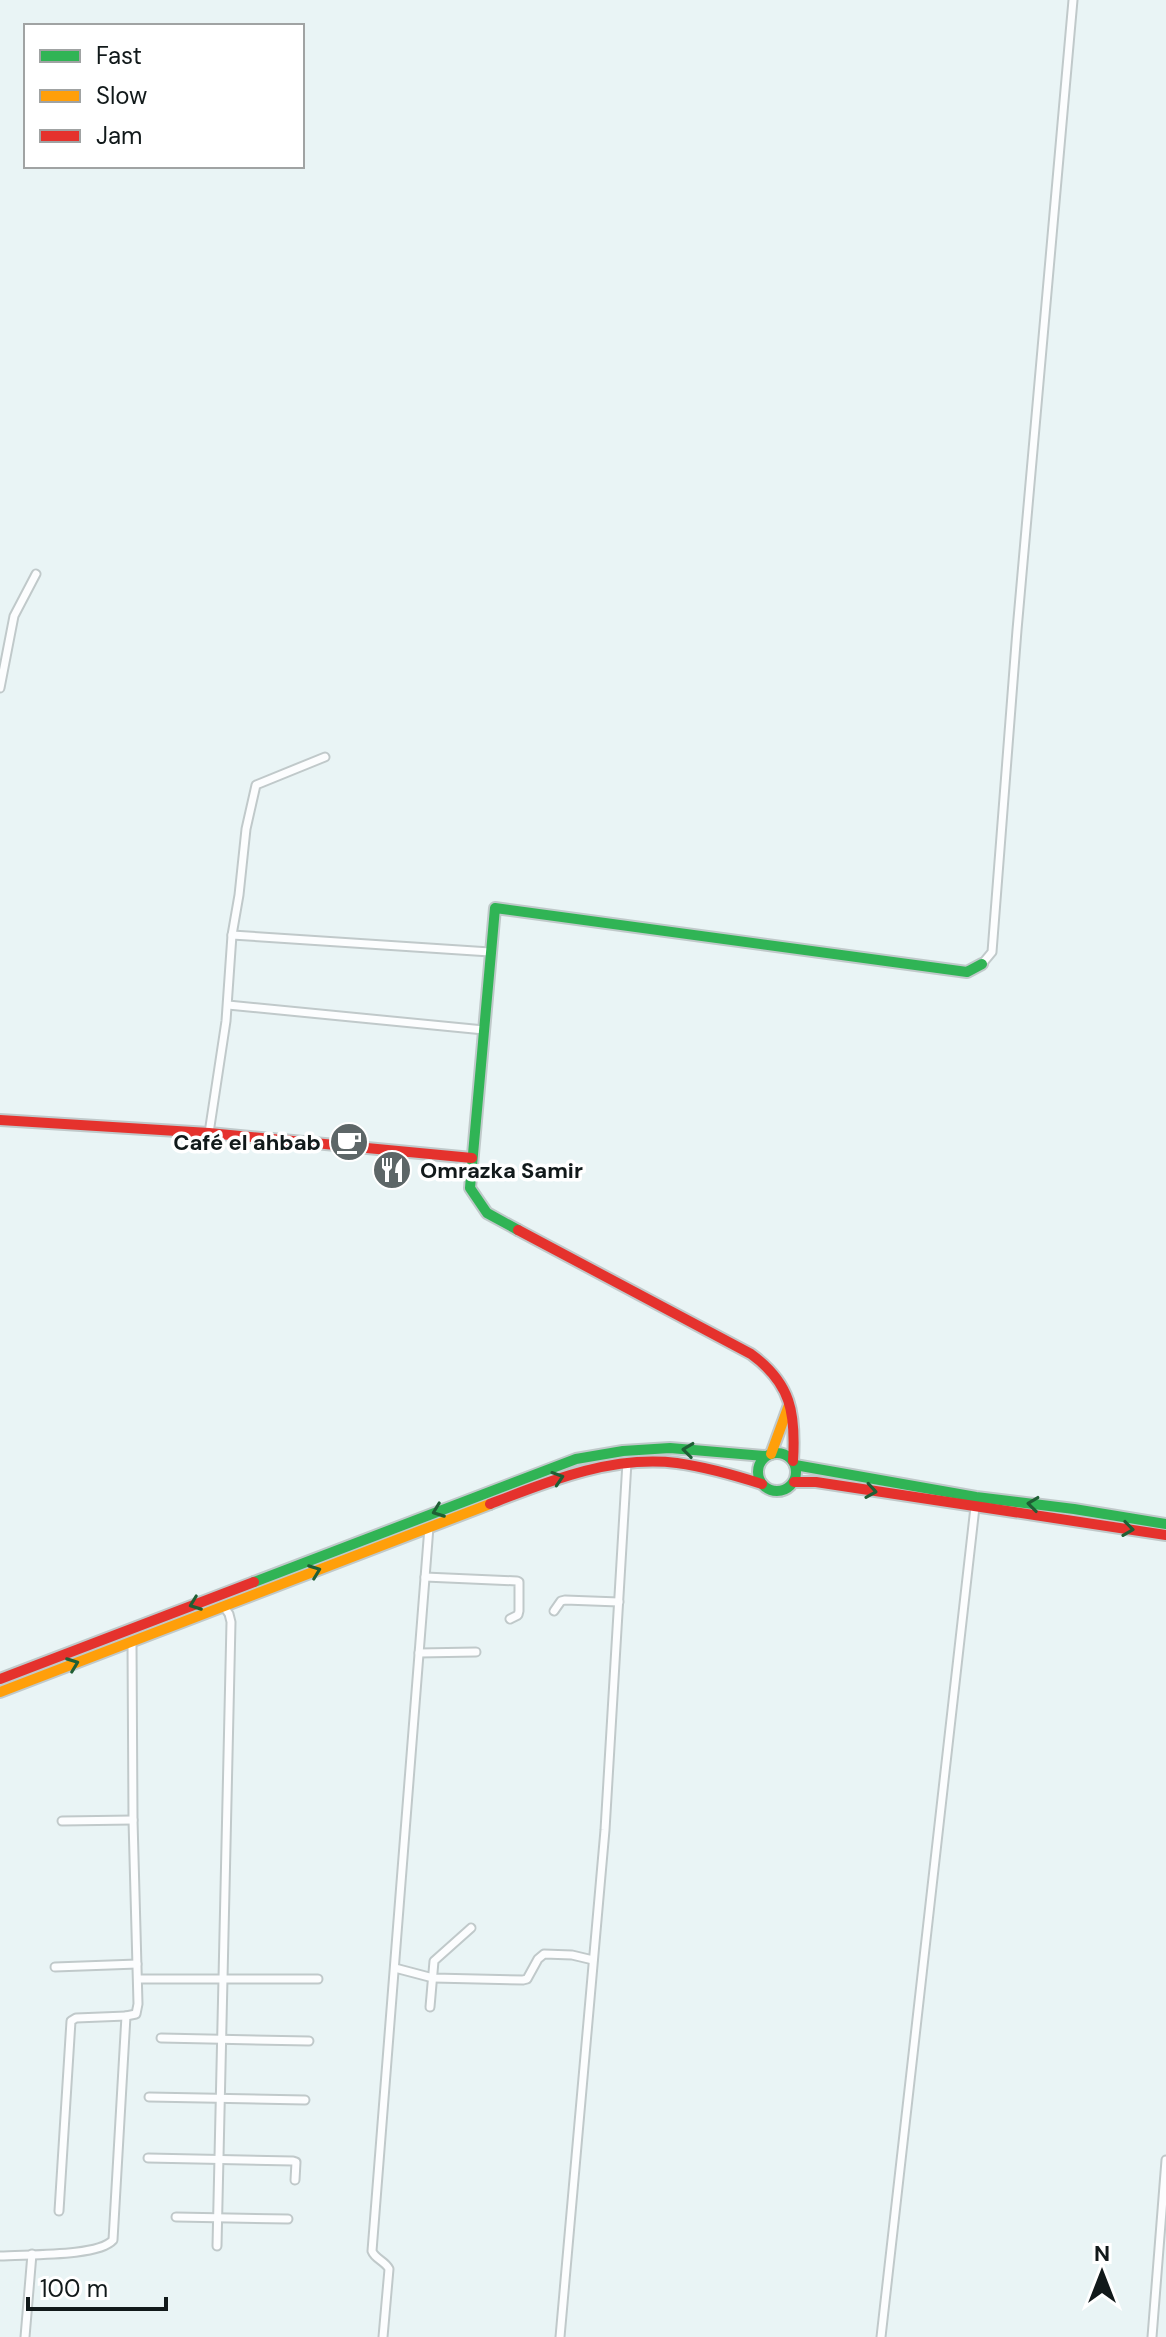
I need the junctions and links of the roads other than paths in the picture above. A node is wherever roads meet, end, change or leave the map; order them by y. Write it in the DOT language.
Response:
graph roads {
  1 [pos="1073,0"];
  2 [pos="36,574"];
  3 [pos="1,677"];
  4 [pos="0,688"];
  5 [pos="325,757"];
  6 [pos="232,935"];
  7 [pos="490,952"];
  8 [pos="982,964"];
  9 [pos="228,1005"];
  10 [pos="484,1030"];
  11 [pos="0,1120"];
  12 [pos="209,1133"];
  13 [pos="472,1158"];
  14 [pos="789,1405"];
  15 [pos="768,1455"];
  16 [pos="627,1462"];
  17 [pos="794,1463"];
  18 [pos="794,1482"];
  19 [pos="762,1484"];
  20 [pos="975,1507"];
  21 [pos="1166,1524"];
  22 [pos="429,1527"];
  23 [pos="1166,1535"];
  24 [pos="425,1577"];
  25 [pos="619,1602"];
  26 [pos="223,1606"];
  27 [pos="554,1611"];
  28 [pos="510,1619"];
  29 [pos="132,1642"];
  30 [pos="476,1652"];
  31 [pos="419,1653"];
  32 [pos="0,1679"];
  33 [pos="0,1692"];
  34 [pos="133,1820"];
  35 [pos="62,1821"];
  36 [pos="471,1928"];
  37 [pos="593,1960"];
  38 [pos="137,1964"];
  39 [pos="55,1967"];
  40 [pos="395,1968"];
  41 [pos="433,1978"];
  42 [pos="138,1979"];
  43 [pos="223,1979"];
  44 [pos="318,1979"];
  45 [pos="430,2007"];
  46 [pos="126,2016"];
  47 [pos="161,2038"];
  48 [pos="221,2039"];
  49 [pos="309,2041"];
  50 [pos="149,2097"];
  51 [pos="220,2098"];
  52 [pos="305,2100"];
  53 [pos="148,2158"];
  54 [pos="219,2159"];
  55 [pos="1166,2160"];
  56 [pos="295,2180"];
  57 [pos="59,2211"];
  58 [pos="176,2217"];
  59 [pos="217,2218"];
  60 [pos="288,2219"];
  61 [pos="217,2246"];
  62 [pos="32,2254"];
  63 [pos="0,2256"];
  64 [pos="25,2337"];
  65 [pos="383,2337"];
  66 [pos="560,2337"];
  67 [pos="881,2337"];
  68 [pos="1152,2337"];
  1 -- 8 [label="street"];
  2 -- 3 [label="street"];
  3 -- 4 [label="street"];
  5 -- 6 [label="street"];
  6 -- 7 [label="street"];
  6 -- 9 [label="street"];
  7 -- 8 [label="main road"];
  7 -- 10 [label="main road"];
  9 -- 10 [label="street"];
  9 -- 12 [label="street"];
  10 -- 13 [label="main road"];
  11 -- 12 [label="main road"];
  12 -- 13 [label="main road"];
  13 -- 14 [label="main road"];
  14 -- 15 [label="main road"];
  14 -- 17 [label="main road"];
  15 -- 17 [label="main road"];
  15 -- 19 [label="main road"];
  15 -- 32 [label="main road, one-way"];
  16 -- 19 [label="main road"];
  22 -- 16 [label="main road, one-way"];
  16 -- 25 [label="street"];
  17 -- 18 [label="main road"];
  21 -- 17 [label="main road, one-way"];
  18 -- 19 [label="main road"];
  18 -- 20 [label="main road, one-way"];
  20 -- 23 [label="main road, one-way"];
  20 -- 67 [label="street"];
  22 -- 24 [label="street"];
  26 -- 22 [label="main road, one-way"];
  24 -- 28 [label="street"];
  24 -- 31 [label="street"];
  25 -- 27 [label="street"];
  25 -- 37 [label="street"];
  26 -- 29 [label="main road"];
  26 -- 43 [label="street"];
  33 -- 29 [label="main road, one-way"];
  29 -- 34 [label="street"];
  30 -- 31 [label="street"];
  31 -- 40 [label="street"];
  34 -- 35 [label="street"];
  34 -- 38 [label="street"];
  36 -- 41 [label="street"];
  37 -- 41 [label="street"];
  37 -- 66 [label="street"];
  38 -- 39 [label="street"];
  38 -- 42 [label="street"];
  40 -- 41 [label="street"];
  40 -- 65 [label="street"];
  41 -- 45 [label="street"];
  42 -- 43 [label="street"];
  42 -- 46 [label="street"];
  43 -- 44 [label="street"];
  43 -- 48 [label="street"];
  46 -- 57 [label="street"];
  46 -- 62 [label="street"];
  47 -- 48 [label="street"];
  48 -- 49 [label="street"];
  48 -- 51 [label="street"];
  50 -- 51 [label="street"];
  51 -- 52 [label="street"];
  51 -- 54 [label="street"];
  53 -- 54 [label="street"];
  54 -- 56 [label="street"];
  54 -- 59 [label="street"];
  55 -- 68 [label="street"];
  58 -- 59 [label="street"];
  59 -- 60 [label="street"];
  59 -- 61 [label="street"];
  62 -- 63 [label="street"];
  62 -- 64 [label="street"];
}
